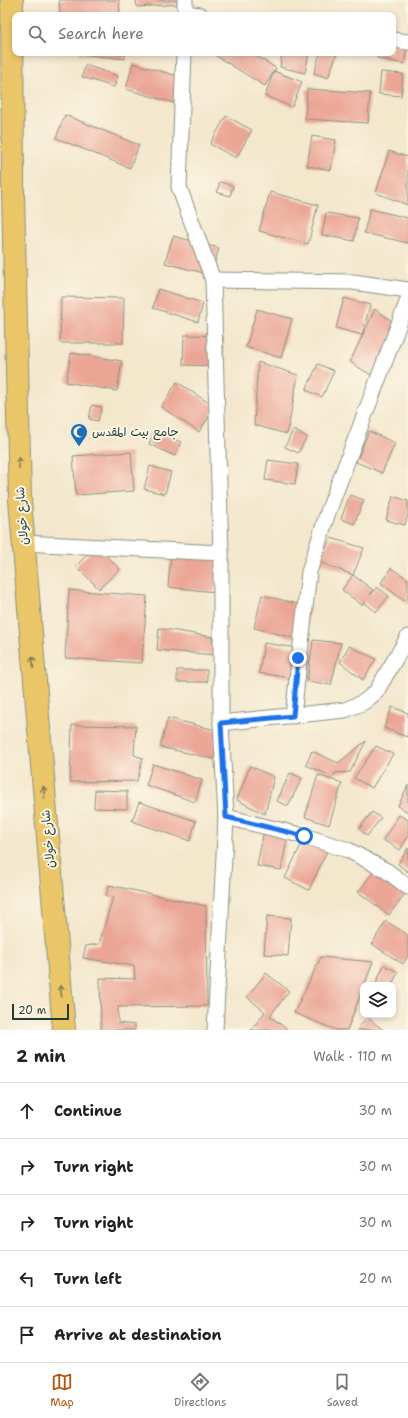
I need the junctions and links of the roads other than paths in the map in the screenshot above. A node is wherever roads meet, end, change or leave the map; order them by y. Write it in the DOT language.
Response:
graph roads {
  1 [pos="12,0"];
  2 [pos="12,12"];
  3 [pos="396,40"];
  4 [pos="408,42"];
  5 [pos="12,56"];
  6 [pos="184,56"];
  7 [pos="213,280"];
  8 [pos="408,290"];
  9 [pos="408,300"];
  10 [pos="23,543"];
  11 [pos="221,553"];
  12 [pos="408,637"];
  13 [pos="293,716"];
  14 [pos="221,723"];
  15 [pos="226,817"];
  16 [pos="408,888"];
  17 [pos="64,1030"];
  18 [pos="215,1030"];
  2 -- 1 [label="main road, شارع خولان, one-way"];
  3 -- 4 [label="street"];
  10 -- 5 [label="main road, شارع خولان, one-way"];
  6 -- 7 [label="street"];
  7 -- 8 [label="street"];
  7 -- 11 [label="street"];
  9 -- 13 [label="street"];
  10 -- 11 [label="street"];
  17 -- 10 [label="main road, شارع خولان, one-way"];
  11 -- 14 [label="street"];
  12 -- 13 [label="street"];
  13 -- 14 [label="street"];
  14 -- 15 [label="street"];
  15 -- 16 [label="street"];
  15 -- 18 [label="street"];
}
